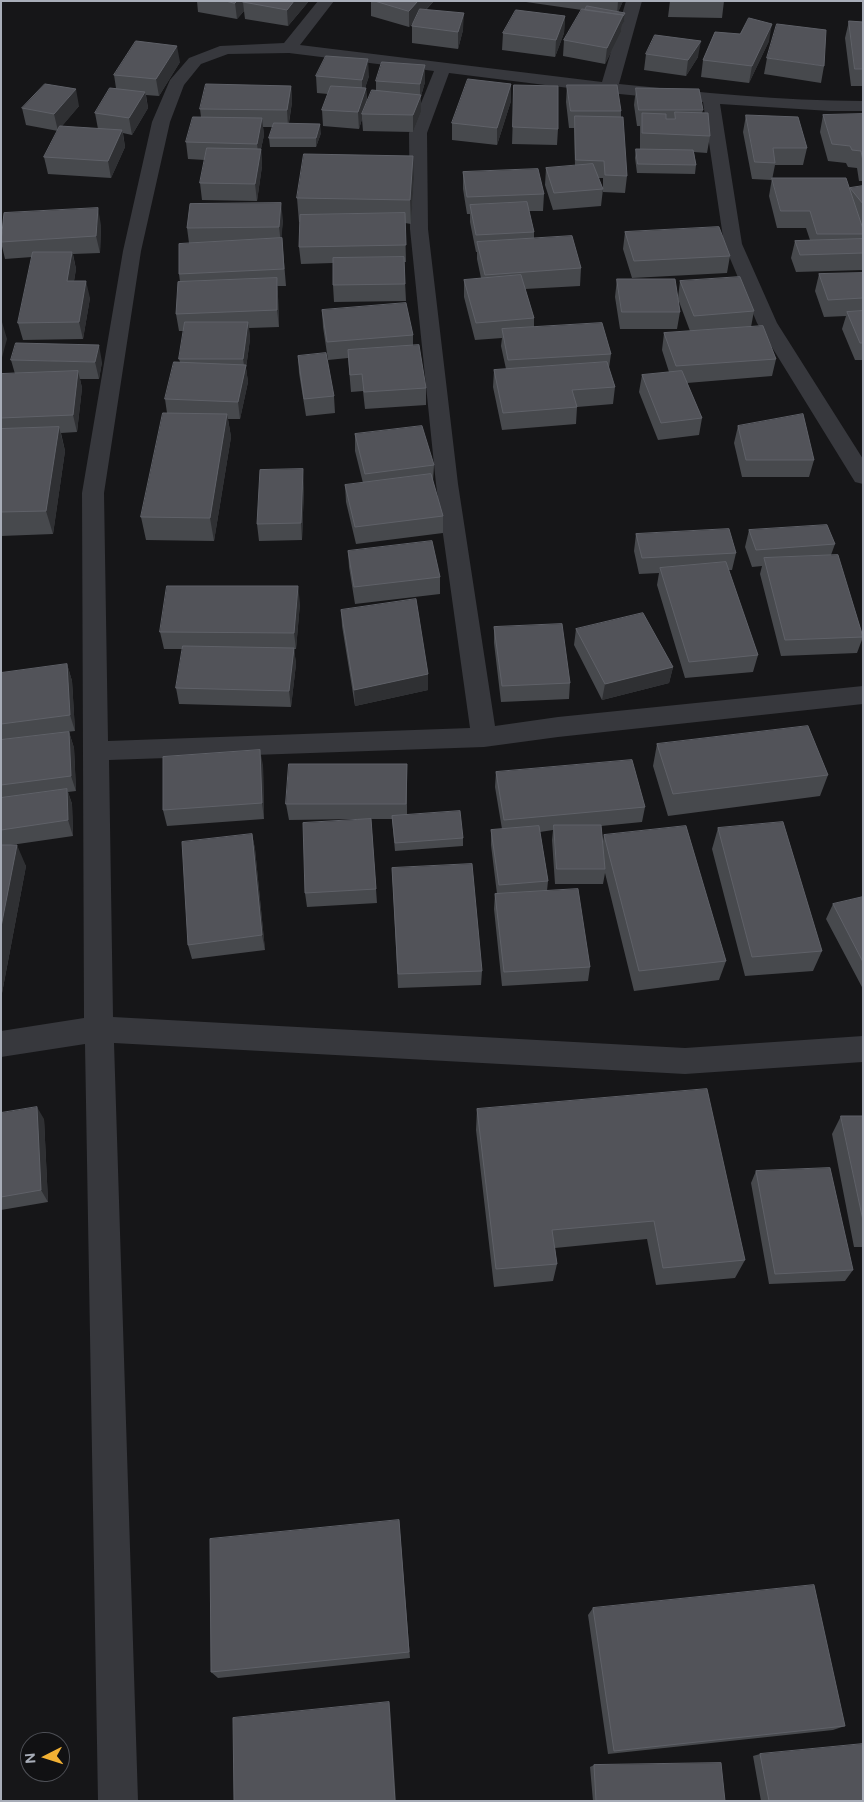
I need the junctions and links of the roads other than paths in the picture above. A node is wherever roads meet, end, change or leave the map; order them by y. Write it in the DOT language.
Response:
graph roads {
  1 [pos="326,1"];
  2 [pos="634,1"];
  3 [pos="289,48"];
  4 [pos="444,68"];
  5 [pos="609,88"];
  6 [pos="712,98"];
  7 [pos="863,106"];
  8 [pos="863,477"];
  9 [pos="863,695"];
  10 [pos="484,737"];
  11 [pos="96,751"];
  12 [pos="99,1029"];
  13 [pos="1,1044"];
  14 [pos="863,1049"];
  15 [pos="118,1801"];
  1 -- 3 [label="street"];
  2 -- 5 [label="street"];
  3 -- 4 [label="street"];
  3 -- 11 [label="street"];
  4 -- 5 [label="street"];
  4 -- 10 [label="street"];
  5 -- 6 [label="street"];
  6 -- 7 [label="street"];
  6 -- 8 [label="street"];
  9 -- 10 [label="street"];
  10 -- 11 [label="street"];
  11 -- 12 [label="street"];
  12 -- 13 [label="street"];
  12 -- 14 [label="street"];
  12 -- 15 [label="street"];
}
